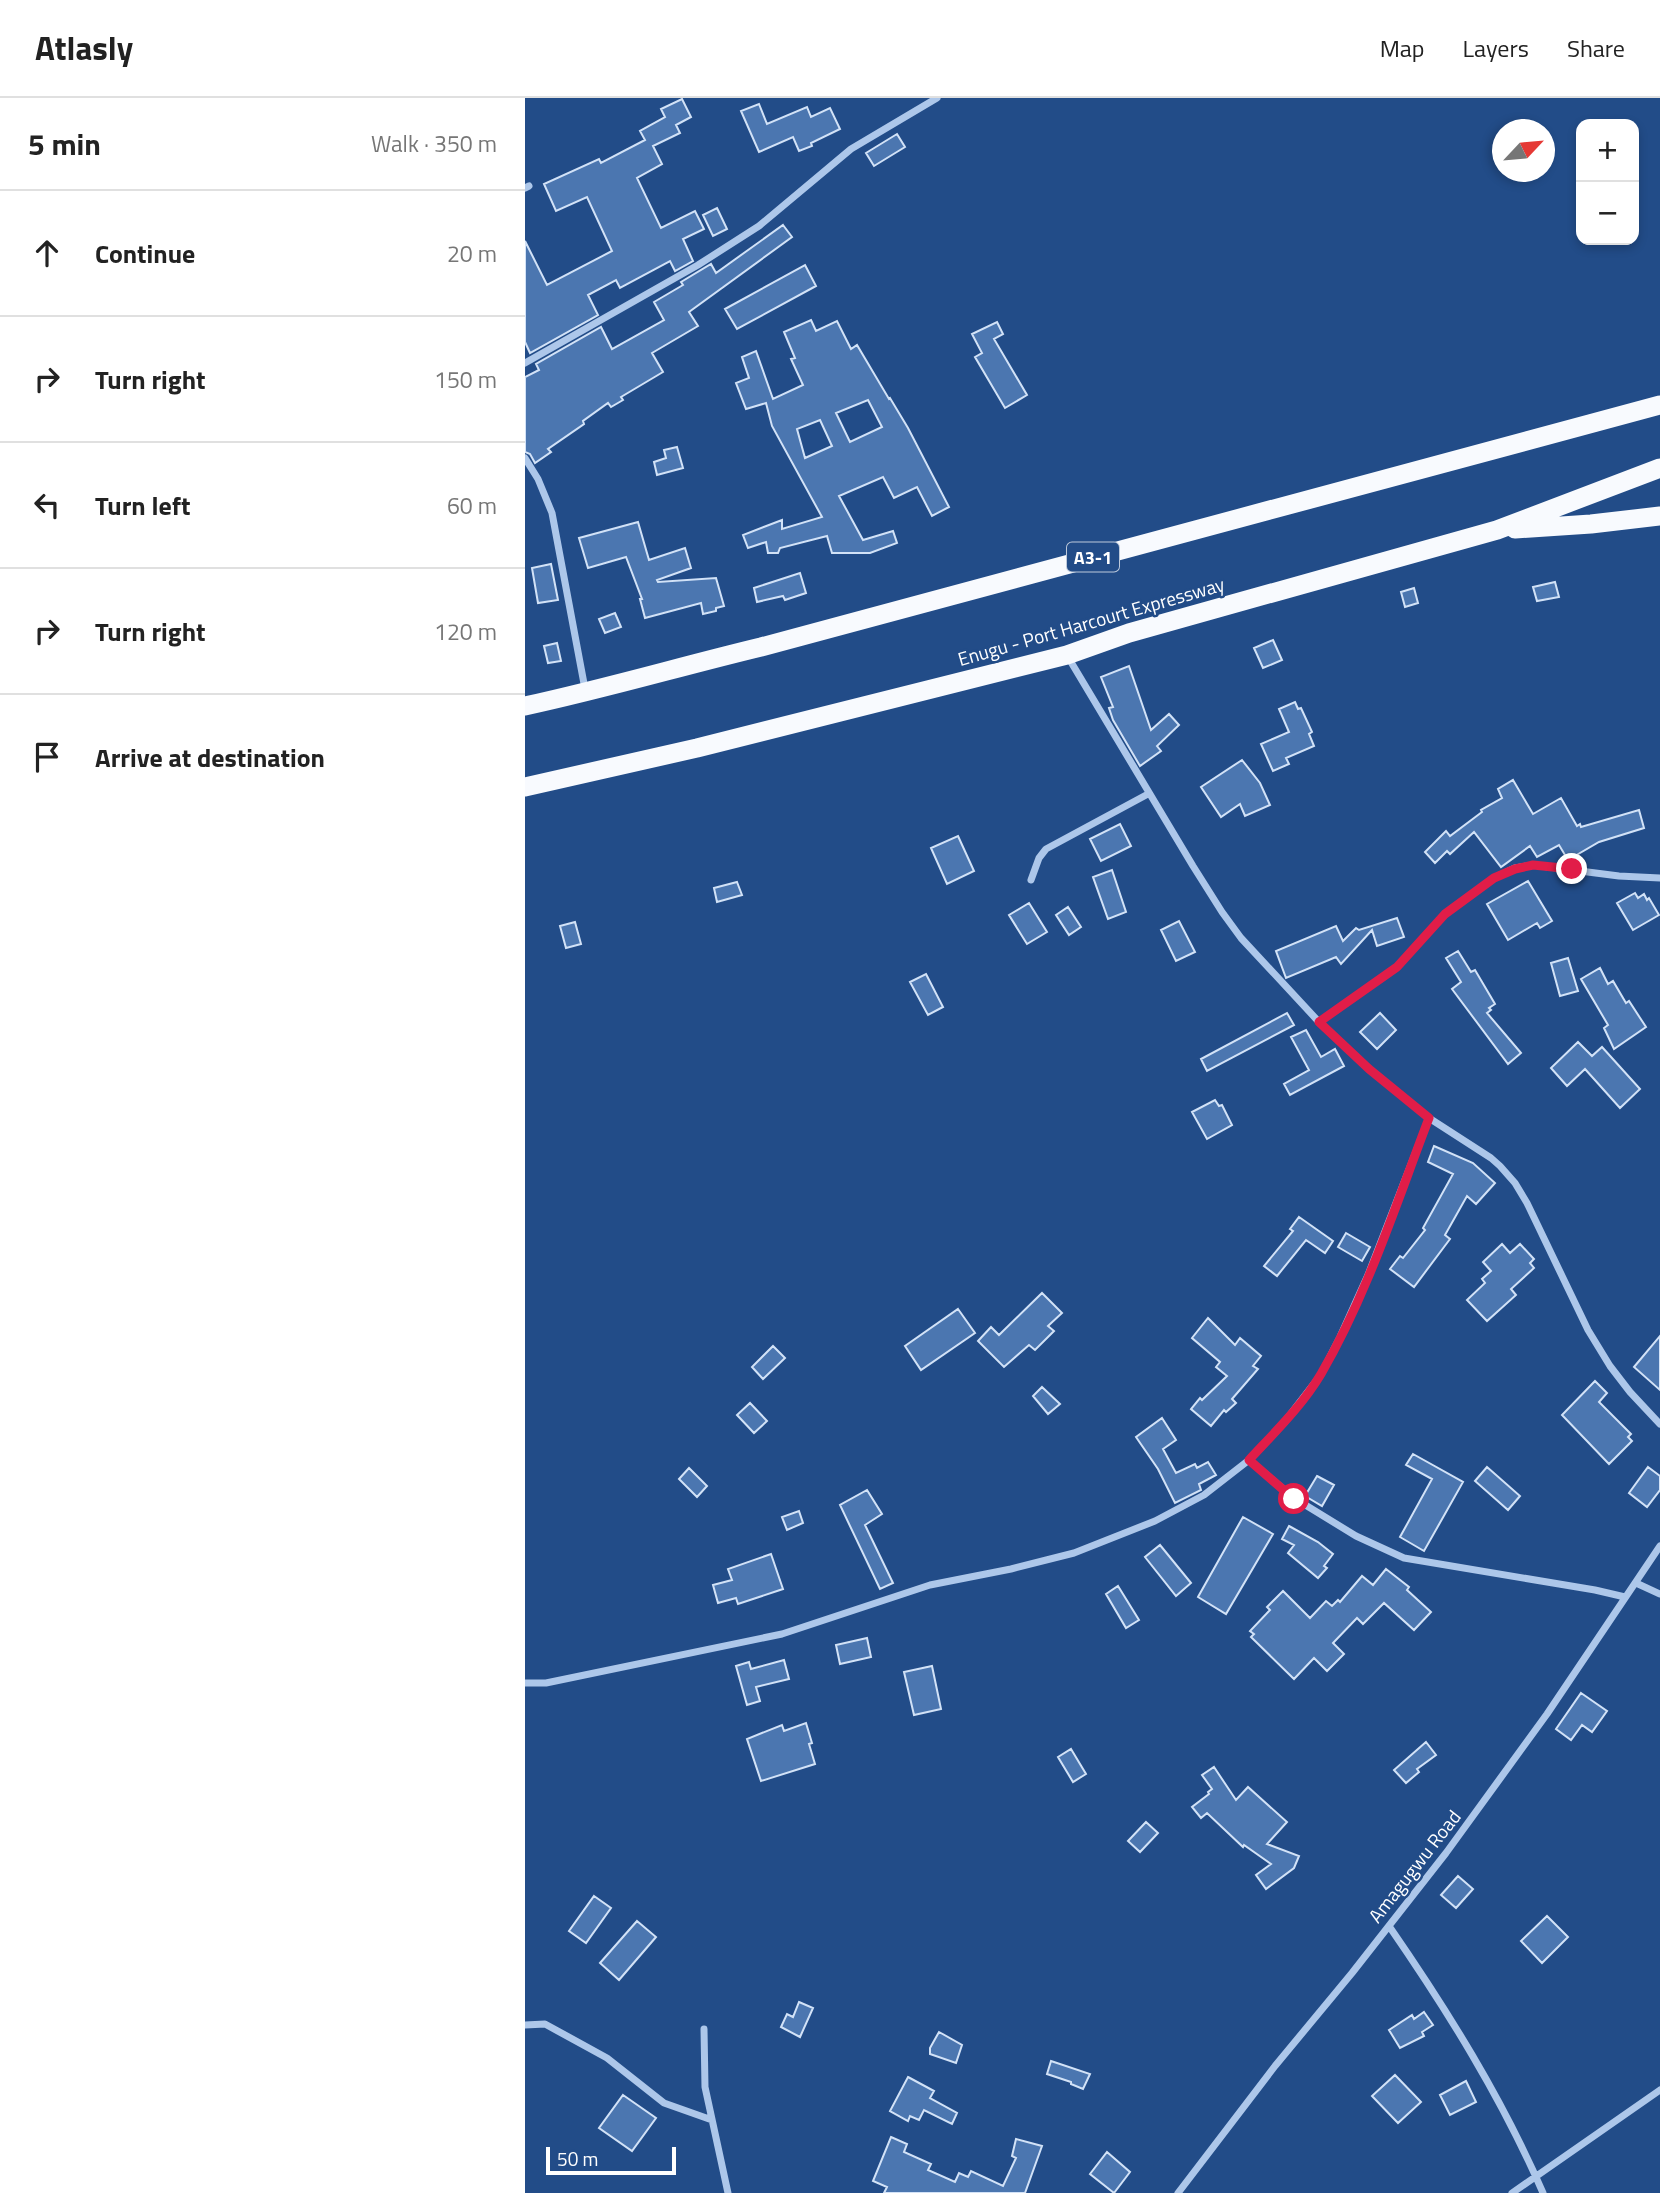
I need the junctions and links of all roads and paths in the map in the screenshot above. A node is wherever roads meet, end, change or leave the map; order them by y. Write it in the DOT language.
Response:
graph roads {
  1 [pos="937,98"];
  2 [pos="525,363"];
  3 [pos="1660,405"];
  4 [pos="525,458"];
  5 [pos="1660,468"];
  6 [pos="1660,516"];
  7 [pos="1497,530"];
  8 [pos="1067,654"];
  9 [pos="585,693"];
  10 [pos="525,706"];
  11 [pos="525,788"];
  12 [pos="1149,794"];
  13 [pos="1660,878"];
  14 [pos="1031,880"];
  15 [pos="1319,1022"];
  16 [pos="1429,1118"];
  17 [pos="1660,1424"];
  18 [pos="1249,1460"];
  19 [pos="1660,1546"];
  20 [pos="1636,1583"];
  21 [pos="1660,1594"];
  22 [pos="1625,1597"];
  23 [pos="525,1683"];
  24 [pos="1388,1926"];
  25 [pos="525,2025"];
  26 [pos="704,2029"];
  27 [pos="1660,2091"];
  28 [pos="712,2120"];
  29 [pos="1536,2176"];
  30 [pos="728,2193"];
  31 [pos="1178,2193"];
  32 [pos="1513,2193"];
  33 [pos="1543,2193"];
  1 -- 2 [label="street"];
  3 -- 9 [label="highway, A3-1"];
  4 -- 9 [label="street"];
  5 -- 7 [label="highway, Enugu - Port Harcourt Expressway"];
  6 -- 7 [label="highway"];
  7 -- 8 [label="highway, Enugu - Port Harcourt Expressway"];
  8 -- 11 [label="highway, Enugu - Port Harcourt Expressway"];
  8 -- 12 [label="street"];
  9 -- 10 [label="highway, A3-1"];
  12 -- 14 [label="street"];
  12 -- 15 [label="street"];
  13 -- 15 [label="street"];
  15 -- 16 [label="street"];
  16 -- 17 [label="street"];
  16 -- 18 [label="street"];
  18 -- 22 [label="street"];
  18 -- 23 [label="street"];
  19 -- 20 [label="street, Amagugwu Road"];
  20 -- 21 [label="street"];
  20 -- 22 [label="street, Amagugwu Road"];
  22 -- 24 [label="street, Amagugwu Road"];
  24 -- 29 [label="street"];
  24 -- 31 [label="street, Amagugwu Road"];
  25 -- 28 [label="street"];
  26 -- 28 [label="street"];
  27 -- 29 [label="street"];
  28 -- 30 [label="street"];
  29 -- 32 [label="street"];
  29 -- 33 [label="street"];
}
